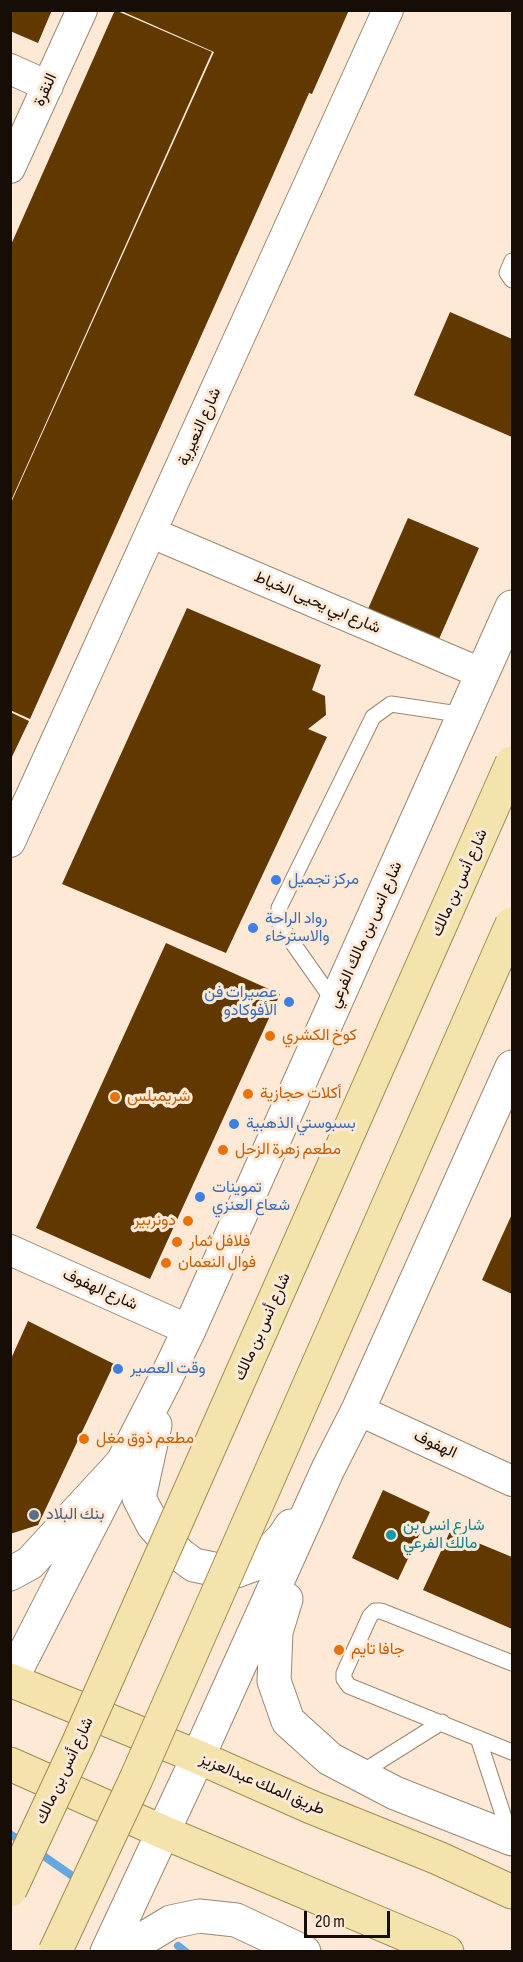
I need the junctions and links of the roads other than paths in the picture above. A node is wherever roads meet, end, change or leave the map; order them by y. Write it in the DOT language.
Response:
graph roads {
  1 [pos="82,10"];
  2 [pos="388,10"];
  3 [pos="10,69"];
  4 [pos="48,86"];
  5 [pos="10,168"];
  6 [pos="513,261"];
  7 [pos="513,280"];
  8 [pos="152,533"];
  9 [pos="513,607"];
  10 [pos="483,674"];
  11 [pos="465,715"];
  12 [pos="513,763"];
  13 [pos="10,842"];
  14 [pos="513,924"];
  15 [pos="335,1003"];
  16 [pos="513,1067"];
  17 [pos="10,1250"];
  18 [pos="189,1330"];
  19 [pos="167,1376"];
  20 [pos="358,1410"];
  21 [pos="123,1462"];
  22 [pos="328,1469"];
  23 [pos="513,1481"];
  24 [pos="10,1574"];
  25 [pos="513,1663"];
  26 [pos="11,1681"];
  27 [pos="442,1722"];
  28 [pos="478,1738"];
  29 [pos="513,1752"];
  30 [pos="198,1757"];
  31 [pos="10,1764"];
  32 [pos="359,1774"];
  33 [pos="163,1832"];
  34 [pos="512,1839"];
  35 [pos="10,1890"];
  36 [pos="513,1892"];
  37 [pos="56,1952"];
  38 [pos="107,1952"];
  39 [pos="126,1952"];
  40 [pos="304,1952"];
  41 [pos="447,1952"];
  1 -- 4 [label="street, النقرة"];
  2 -- 8 [label="street, شارع النعيرية"];
  3 -- 4 [label="street"];
  4 -- 5 [label="street, النقرة"];
  6 -- 7 [label="lane"];
  8 -- 10 [label="street, شارع ابي يحيى الخياط"];
  8 -- 13 [label="street, شارع النعيرية"];
  9 -- 10 [label="street, شارع انس بن مالك الفرعي"];
  10 -- 11 [label="street, شارع انس بن مالك الفرعي"];
  11 -- 15 [label="street, شارع انس بن مالك الفرعي"];
  11 -- 15 [label="lane"];
  12 -- 35 [label="main road, شارع أنس بن مالك, bridge"];
  14 -- 37 [label="main road, bridge"];
  15 -- 18 [label="street, شارع انس بن مالك الفرعي"];
  16 -- 20 [label="street"];
  17 -- 18 [label="street, شارع الهفوف"];
  18 -- 19 [label="street, شارع انس بن مالك الفرعي"];
  19 -- 21 [label="street, شارع انس بن مالك الفرعي"];
  19 -- 22 [label="street"];
  20 -- 22 [label="street"];
  20 -- 23 [label="street, الهفوف"];
  21 -- 24 [label="street"];
  21 -- 26 [label="street, شارع انس بن مالك الفرعي"];
  22 -- 30 [label="street"];
  22 -- 32 [label="street"];
  25 -- 27 [label="lane"];
  26 -- 30 [label="main road, طريق الملك عبدالعزيز"];
  27 -- 28 [label="lane"];
  27 -- 32 [label="lane"];
  28 -- 29 [label="lane"];
  28 -- 34 [label="lane"];
  30 -- 33 [label="street"];
  30 -- 36 [label="main road, طريق الملك عبدالعزيز"];
  31 -- 33 [label="main road"];
  32 -- 34 [label="street"];
  33 -- 38 [label="street"];
  33 -- 41 [label="main road"];
  39 -- 40 [label="street"];
}
